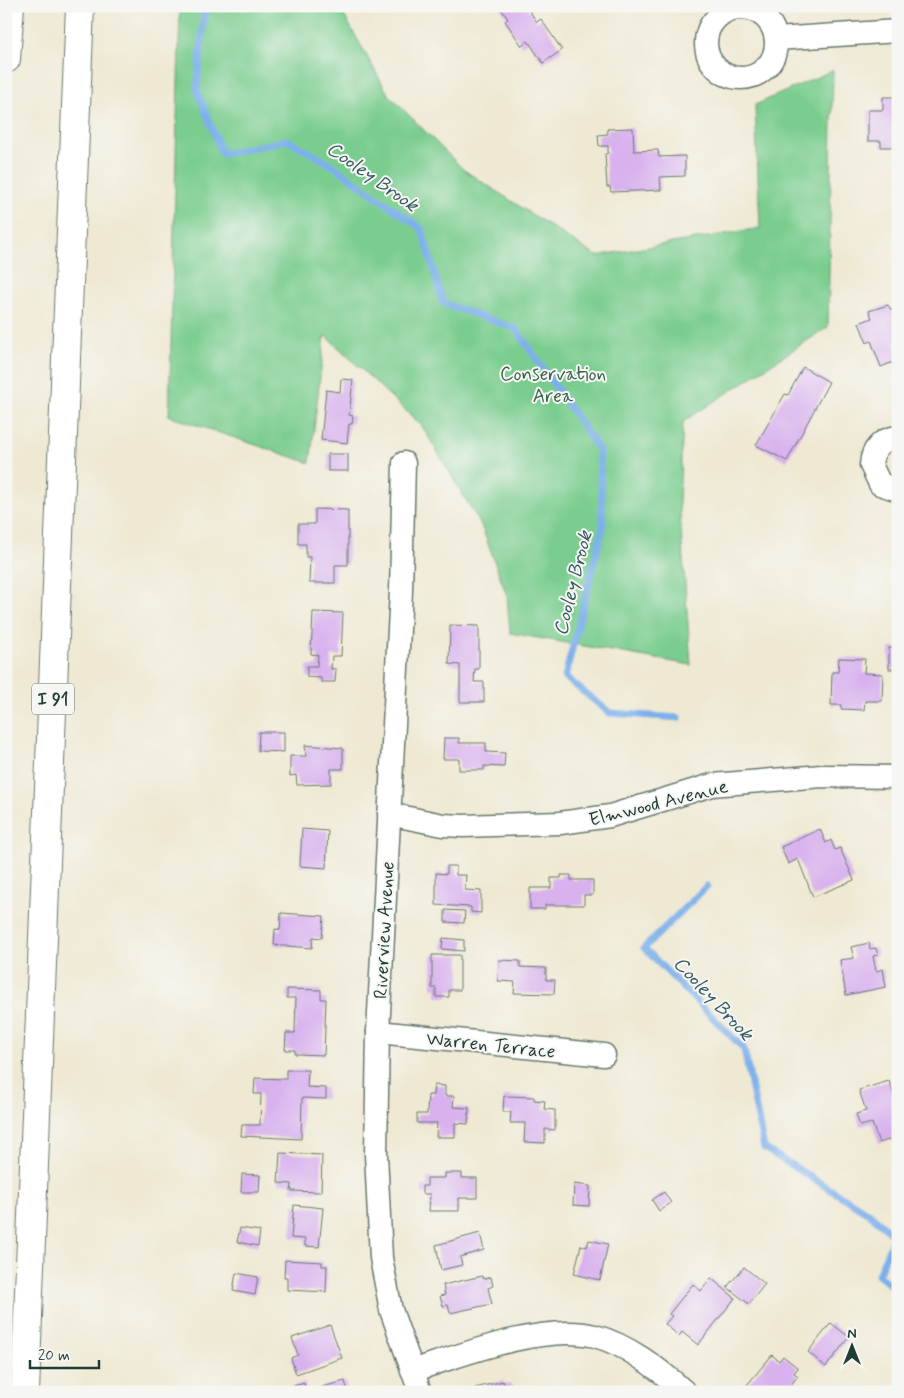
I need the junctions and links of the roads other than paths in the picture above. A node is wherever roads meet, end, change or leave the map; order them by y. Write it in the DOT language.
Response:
graph roads {
  1 [pos="10,6"];
  2 [pos="80,6"];
  3 [pos="898,31"];
  4 [pos="776,40"];
  5 [pos="6,58"];
  6 [pos="898,437"];
  7 [pos="404,464"];
  8 [pos="898,490"];
  9 [pos="898,777"];
  10 [pos="389,814"];
  11 [pos="378,1032"];
  12 [pos="604,1055"];
  13 [pos="416,1381"];
  14 [pos="25,1392"];
  15 [pos="685,1392"];
  1 -- 5 [label="highway"];
  2 -- 14 [label="highway, I 91"];
  3 -- 4 [label="street"];
  6 -- 8 [label="street"];
  7 -- 10 [label="street, Riverview Avenue"];
  9 -- 10 [label="street, Elmwood Avenue"];
  10 -- 11 [label="street, Riverview Avenue"];
  11 -- 12 [label="street, Warren Terrace"];
  11 -- 13 [label="street, Riverview Avenue"];
  13 -- 15 [label="street"];
}
